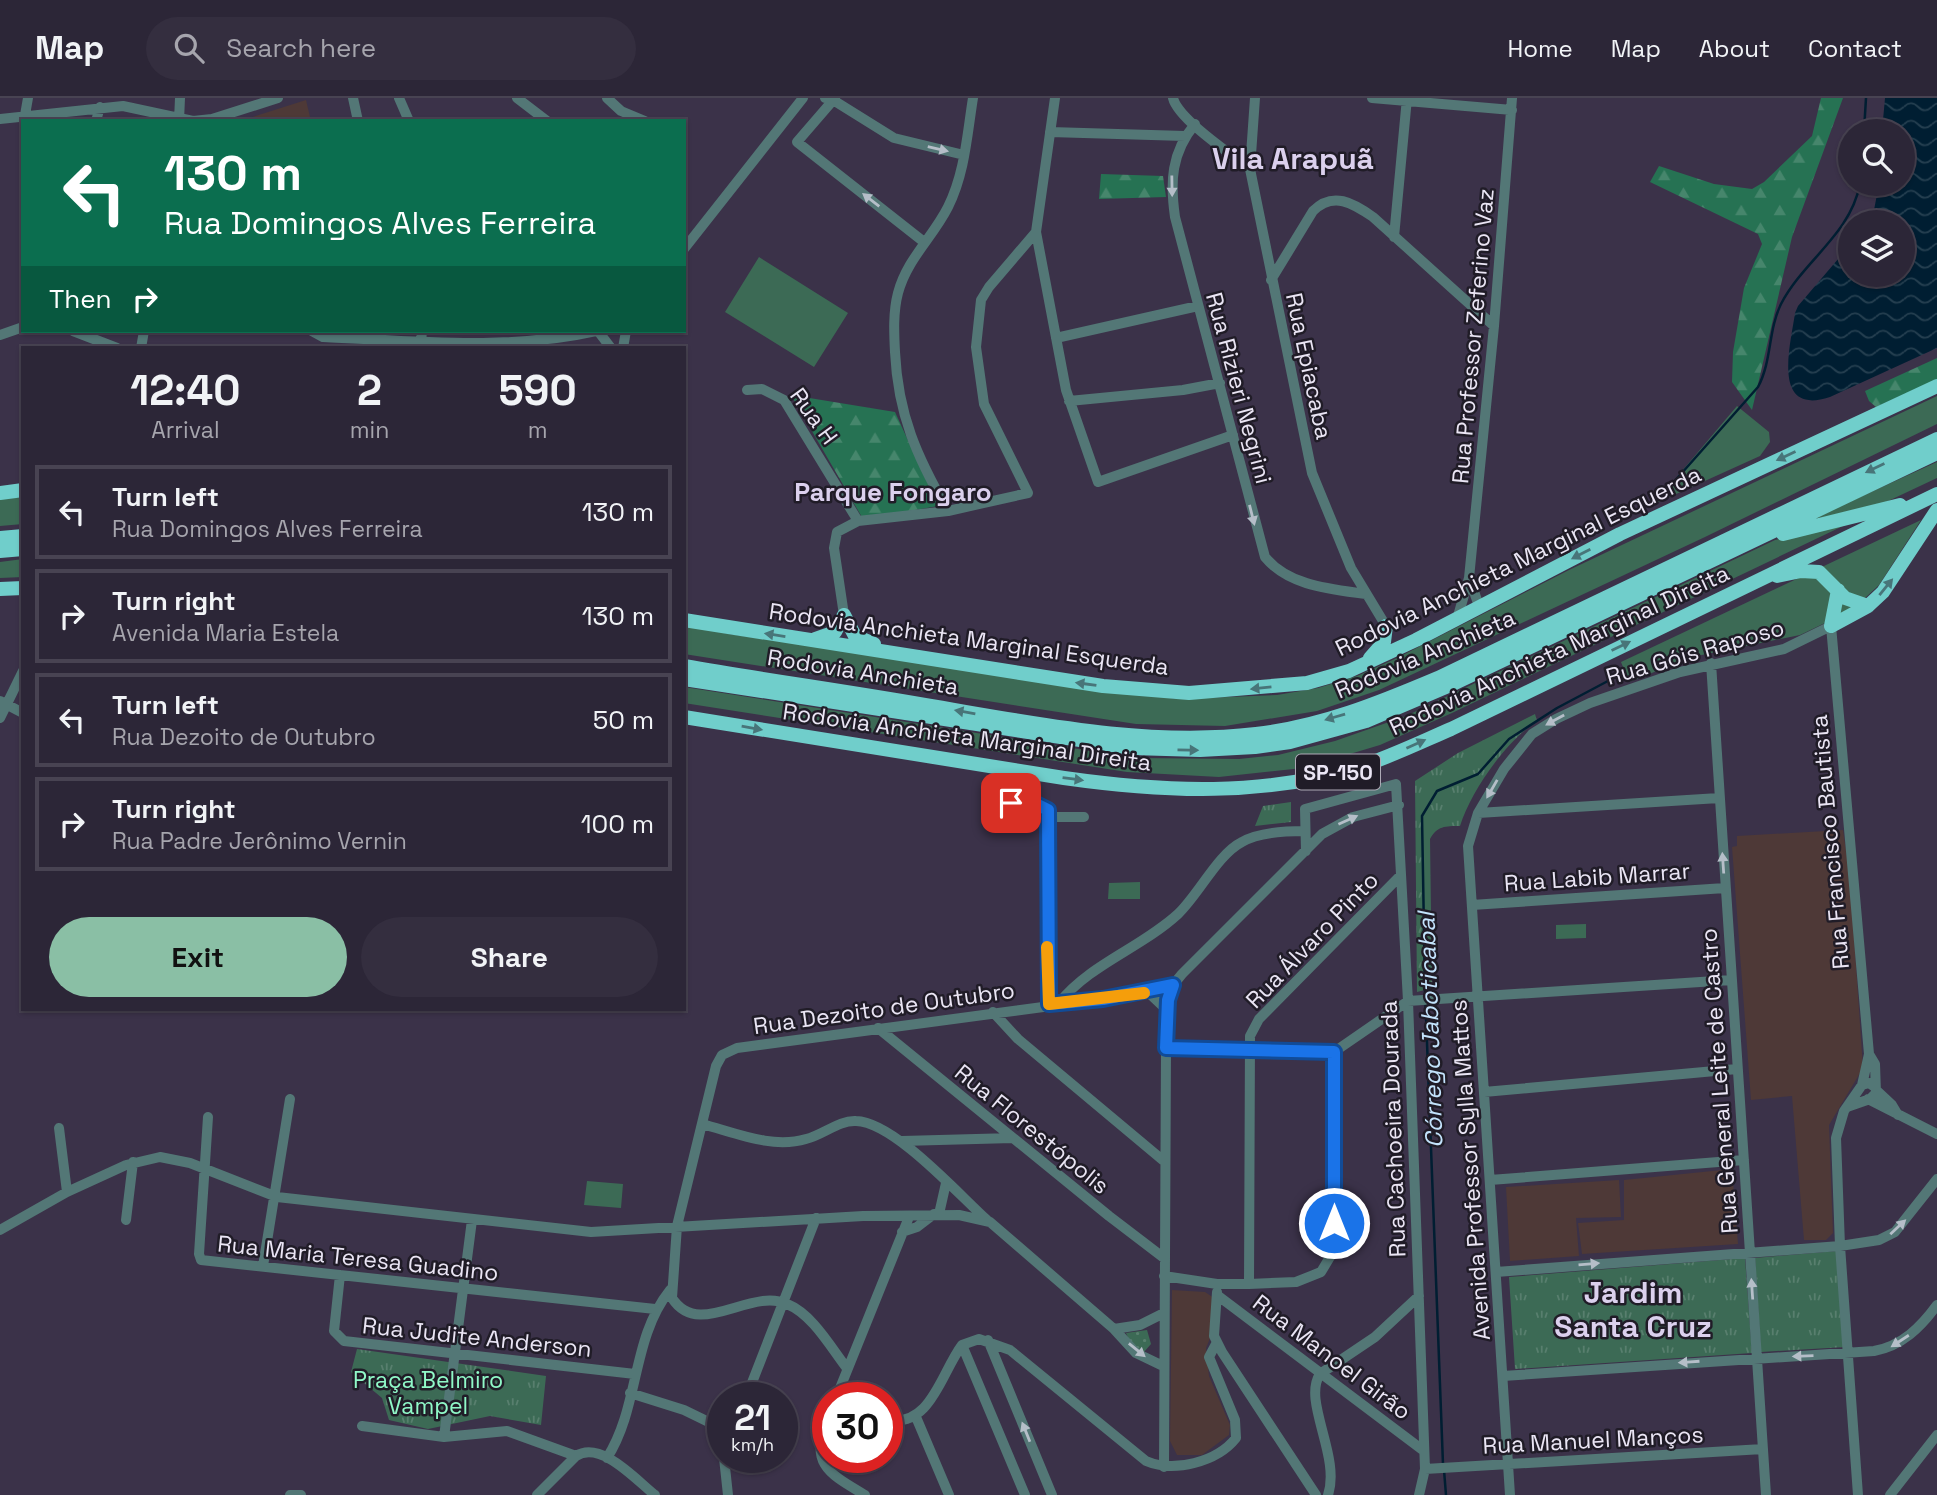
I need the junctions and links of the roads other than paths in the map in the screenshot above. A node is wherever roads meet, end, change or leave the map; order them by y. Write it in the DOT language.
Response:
graph roads {
  1 [pos="28,98"];
  2 [pos="180,98"];
  3 [pos="278,98"];
  4 [pos="353,98"];
  5 [pos="399,98"];
  6 [pos="607,98"];
  7 [pos="803,98"];
  8 [pos="973,98"];
  9 [pos="1055,98"];
  10 [pos="1173,98"];
  11 [pos="1255,98"];
  12 [pos="1372,98"];
  13 [pos="1512,98"];
  14 [pos="521,99"];
  15 [pos="831,99"];
  16 [pos="1407,100"];
  17 [pos="252,102"];
  18 [pos="100,107"];
  19 [pos="1512,110"];
  20 [pos="25,115"];
  21 [pos="0,119"];
  22 [pos="97,119"];
  23 [pos="179,119"];
  24 [pos="358,119"];
  25 [pos="408,119"];
  26 [pos="545,119"];
  27 [pos="641,119"];
  28 [pos="1195,124"];
  29 [pos="1050,132"];
  30 [pos="1185,136"];
  31 [pos="964,155"];
  32 [pos="1250,169"];
  33 [pos="1036,232"];
  34 [pos="1394,237"];
  35 [pos="924,242"];
  36 [pos="686,246"];
  37 [pos="1272,280"];
  38 [pos="1198,306"];
  39 [pos="1494,326"];
  40 [pos="21,328"];
  41 [pos="78,333"];
  42 [pos="316,333"];
  43 [pos="581,333"];
  44 [pos="594,333"];
  45 [pos="0,335"];
  46 [pos="421,336"];
  47 [pos="1056,338"];
  48 [pos="112,346"];
  49 [pos="609,346"];
  50 [pos="1220,383"];
  51 [pos="1937,386"];
  52 [pos="747,390"];
  53 [pos="1069,401"];
  54 [pos="1233,435"];
  55 [pos="1937,439"];
  56 [pos="1937,453"];
  57 [pos="21,490"];
  58 [pos="0,493"];
  59 [pos="1934,500"];
  60 [pos="948,511"];
  61 [pos="859,521"];
  62 [pos="21,536"];
  63 [pos="0,538"];
  64 [pos="1735,548"];
  65 [pos="21,549"];
  66 [pos="0,551"];
  67 [pos="1469,578"];
  68 [pos="1757,581"];
  69 [pos="21,588"];
  70 [pos="0,589"];
  71 [pos="1838,590"];
  72 [pos="1366,594"];
  73 [pos="1479,606"];
  74 [pos="1868,606"];
  75 [pos="844,615"];
  76 [pos="1458,617"];
  77 [pos="686,620"];
  78 [pos="1386,626"];
  79 [pos="1831,626"];
  80 [pos="809,640"];
  81 [pos="1416,640"];
  82 [pos="915,656"];
  83 [pos="1366,662"];
  84 [pos="1711,663"];
  85 [pos="686,666"];
  86 [pos="21,674"];
  87 [pos="686,679"];
  88 [pos="3,703"];
  89 [pos="21,712"];
  90 [pos="686,717"];
  91 [pos="0,718"];
  92 [pos="1532,734"];
  93 [pos="1719,798"];
  94 [pos="987,803"];
  95 [pos="1399,805"];
  96 [pos="1479,813"];
  97 [pos="1048,817"];
  98 [pos="1084,817"];
  99 [pos="1305,831"];
  100 [pos="1306,851"];
  101 [pos="1401,875"];
  102 [pos="1725,888"];
  103 [pos="1472,905"];
  104 [pos="1731,980"];
  105 [pos="1173,985"];
  106 [pos="1148,992"];
  107 [pos="1478,995"];
  108 [pos="1414,1000"];
  109 [pos="1054,1004"];
  110 [pos="1167,1010"];
  111 [pos="993,1012"];
  112 [pos="878,1028"];
  113 [pos="1166,1048"];
  114 [pos="1250,1050"];
  115 [pos="1334,1052"];
  116 [pos="1869,1054"];
  117 [pos="1737,1069"];
  118 [pos="1861,1086"];
  119 [pos="1876,1089"];
  120 [pos="1484,1092"];
  121 [pos="290,1099"];
  122 [pos="1868,1099"];
  123 [pos="1847,1107"];
  124 [pos="1898,1115"];
  125 [pos="208,1117"];
  126 [pos="702,1124"];
  127 [pos="59,1128"];
  128 [pos="1937,1134"];
  129 [pos="1013,1138"];
  130 [pos="902,1142"];
  131 [pos="1744,1160"];
  132 [pos="133,1162"];
  133 [pos="1165,1162"];
  134 [pos="203,1168"];
  135 [pos="1937,1179"];
  136 [pos="1490,1180"];
  137 [pos="946,1183"];
  138 [pos="67,1192"];
  139 [pos="274,1196"];
  140 [pos="936,1214"];
  141 [pos="886,1216"];
  142 [pos="909,1217"];
  143 [pos="816,1219"];
  144 [pos="126,1220"];
  145 [pos="472,1220"];
  146 [pos="990,1222"];
  147 [pos="677,1226"];
  148 [pos="0,1230"];
  149 [pos="902,1233"];
  150 [pos="1840,1246"];
  151 [pos="1750,1251"];
  152 [pos="1164,1258"];
  153 [pos="263,1266"];
  154 [pos="1496,1272"];
  155 [pos="340,1275"];
  156 [pos="1164,1276"];
  157 [pos="1249,1284"];
  158 [pos="464,1288"];
  159 [pos="1217,1289"];
  160 [pos="670,1290"];
  161 [pos="1419,1296"];
  162 [pos="785,1302"];
  163 [pos="1937,1305"];
  164 [pos="655,1309"];
  165 [pos="1164,1313"];
  166 [pos="1114,1329"];
  167 [pos="988,1340"];
  168 [pos="1217,1342"];
  169 [pos="962,1345"];
  170 [pos="456,1354"];
  171 [pos="1850,1354"];
  172 [pos="1757,1357"];
  173 [pos="1163,1366"];
  174 [pos="846,1367"];
  175 [pos="635,1374"];
  176 [pos="1320,1374"];
  177 [pos="1503,1376"];
  178 [pos="752,1382"];
  179 [pos="841,1382"];
  180 [pos="630,1393"];
  181 [pos="916,1417"];
  182 [pos="707,1421"];
  183 [pos="903,1421"];
  184 [pos="362,1426"];
  185 [pos="1937,1434"];
  186 [pos="444,1437"];
  187 [pos="1763,1449"];
  188 [pos="1424,1451"];
  189 [pos="576,1456"];
  190 [pos="607,1458"];
  191 [pos="1508,1464"];
  192 [pos="1164,1467"];
  193 [pos="1425,1469"];
  194 [pos="726,1473"];
  195 [pos="833,1473"];
  196 [pos="540,1494"];
  197 [pos="290,1495"];
  198 [pos="301,1495"];
  199 [pos="655,1495"];
  200 [pos="728,1495"];
  201 [pos="865,1495"];
  202 [pos="949,1495"];
  203 [pos="1025,1495"];
  204 [pos="1052,1495"];
  205 [pos="1316,1495"];
  206 [pos="1328,1495"];
  207 [pos="1419,1495"];
  208 [pos="1510,1495"];
  209 [pos="1766,1495"];
  210 [pos="1858,1495"];
  211 [pos="1890,1495"];
  1 -- 20 [label="street"];
  2 -- 23 [label="street"];
  3 -- 17 [label="street"];
  4 -- 24 [label="street"];
  5 -- 25 [label="street"];
  6 -- 27 [label="street"];
  7 -- 36 [label="street"];
  8 -- 31 [label="street"];
  9 -- 29 [label="street"];
  10 -- 28 [label="street"];
  11 -- 32 [label="street, Rua Epiacaba"];
  12 -- 16 [label="street"];
  13 -- 19 [label="street, Rua Professor Zeferino Vaz"];
  14 -- 26 [label="street"];
  15 -- 31 [label="street, one-way"];
  35 -- 15 [label="street, one-way"];
  16 -- 19 [label="street"];
  16 -- 34 [label="street"];
  17 -- 23 [label="street"];
  18 -- 20 [label="street"];
  18 -- 22 [label="street"];
  18 -- 23 [label="street"];
  19 -- 39 [label="street, Rua Professor Zeferino Vaz"];
  20 -- 21 [label="street"];
  28 -- 30 [label="street, Rua Rizieri Negrini"];
  28 -- 32 [label="street"];
  29 -- 30 [label="street"];
  29 -- 33 [label="street"];
  30 -- 38 [label="street, Rua Rizieri Negrini, one-way"];
  31 -- 35 [label="street"];
  32 -- 37 [label="street, Rua Epiacaba"];
  33 -- 47 [label="street"];
  33 -- 60 [label="street"];
  34 -- 37 [label="street"];
  34 -- 39 [label="street"];
  35 -- 60 [label="street"];
  37 -- 72 [label="street, Rua Epiacaba"];
  38 -- 47 [label="street"];
  38 -- 50 [label="street, Rua Rizieri Negrini"];
  39 -- 67 [label="street, Rua Professor Zeferino Vaz"];
  40 -- 45 [label="street"];
  41 -- 48 [label="street"];
  42 -- 46 [label="street"];
  43 -- 46 [label="street"];
  44 -- 49 [label="street"];
  47 -- 53 [label="street"];
  50 -- 53 [label="street"];
  50 -- 54 [label="street, Rua Rizieri Negrini"];
  51 -- 73 [label="highway, Rodovia Anchieta Marginal Esquerda, one-way"];
  52 -- 61 [label="street, Rua H"];
  53 -- 54 [label="street"];
  54 -- 72 [label="street, Rua Rizieri Negrini, one-way"];
  55 -- 85 [label="highway, Rodovia Anchieta / SP-150, one-way"];
  56 -- 64 [label="highway, Rodovia Anchieta / SP-150"];
  57 -- 58 [label="highway"];
  59 -- 64 [label="highway"];
  59 -- 68 [label="highway, Rodovia Anchieta Marginal Direita / SP-150"];
  74 -- 59 [label="highway, one-way"];
  60 -- 61 [label="street"];
  61 -- 75 [label="street"];
  62 -- 63 [label="highway"];
  87 -- 64 [label="highway, Rodovia Anchieta / SP-150, one-way"];
  65 -- 66 [label="highway"];
  67 -- 73 [label="street, Rua Professor Zeferino Vaz"];
  67 -- 76 [label="street, Rua Professor Zeferino Vaz"];
  68 -- 71 [label="highway"];
  90 -- 68 [label="highway, Rodovia Anchieta Marginal Direita / SP-150, one-way"];
  69 -- 70 [label="highway"];
  71 -- 74 [label="highway"];
  71 -- 79 [label="highway"];
  72 -- 78 [label="street, Rua Epiacaba"];
  73 -- 76 [label="highway, Rodovia Anchieta Marginal Esquerda"];
  74 -- 79 [label="highway"];
  75 -- 80 [label="highway"];
  75 -- 82 [label="highway"];
  76 -- 81 [label="highway, Rodovia Anchieta Marginal Esquerda"];
  80 -- 77 [label="highway, Rodovia Anchieta Marginal Esquerda, one-way"];
  78 -- 81 [label="highway"];
  78 -- 83 [label="highway"];
  79 -- 84 [label="street, Rua Góis Raposo"];
  79 -- 116 [label="street, Rua Francisco Bautista"];
  80 -- 82 [label="highway, Rodovia Anchieta Marginal Esquerda"];
  81 -- 83 [label="highway, Rodovia Anchieta Marginal Esquerda"];
  83 -- 82 [label="highway, Rodovia Anchieta Marginal Esquerda, one-way"];
  84 -- 92 [label="street, Rua Góis Raposo, one-way"];
  84 -- 93 [label="street, Rua General Leite de Castro"];
  86 -- 88 [label="street"];
  88 -- 89 [label="street"];
  88 -- 91 [label="street"];
  92 -- 96 [label="street, Avenida Professor Sylla Mattos, one-way"];
  93 -- 96 [label="street"];
  102 -- 93 [label="street, Rua General Leite de Castro, one-way"];
  94 -- 97 [label="street"];
  95 -- 99 [label="street"];
  100 -- 95 [label="street, one-way"];
  95 -- 101 [label="street, Rua Cachoeira Dourada"];
  96 -- 103 [label="street, Avenida Professor Sylla Mattos"];
  97 -- 98 [label="street"];
  97 -- 109 [label="street"];
  99 -- 100 [label="street"];
  99 -- 109 [label="street"];
  100 -- 105 [label="street"];
  101 -- 108 [label="street, Rua Cachoeira Dourada"];
  101 -- 114 [label="street, Rua Álvaro Pinto"];
  102 -- 103 [label="street, Rua Labib Marrar"];
  102 -- 104 [label="street, Rua General Leite de Castro"];
  103 -- 107 [label="street, Avenida Professor Sylla Mattos"];
  104 -- 107 [label="street"];
  104 -- 117 [label="street, Rua General Leite de Castro"];
  105 -- 106 [label="street, Rua Dezoito de Outubro"];
  105 -- 110 [label="street"];
  106 -- 109 [label="street, Rua Dezoito de Outubro"];
  106 -- 110 [label="street"];
  107 -- 108 [label="street"];
  107 -- 120 [label="street, Avenida Professor Sylla Mattos"];
  108 -- 115 [label="street"];
  108 -- 161 [label="street, Rua Cachoeira Dourada"];
  109 -- 111 [label="street, Rua Dezoito de Outubro"];
  110 -- 113 [label="street"];
  111 -- 112 [label="street, Rua Dezoito de Outubro"];
  111 -- 133 [label="street"];
  112 -- 126 [label="street, Rua Dezoito de Outubro"];
  112 -- 129 [label="street, Rua Florestópolis"];
  113 -- 114 [label="street"];
  113 -- 133 [label="street"];
  114 -- 115 [label="street"];
  114 -- 157 [label="street, Rua Álvaro Pinto"];
  115 -- 157 [label="street"];
  116 -- 118 [label="street, Rua Francisco Bautista"];
  116 -- 119 [label="street, Rua Francisco Bautista"];
  117 -- 120 [label="street"];
  117 -- 131 [label="street, Rua General Leite de Castro"];
  118 -- 119 [label="street"];
  118 -- 122 [label="street"];
  118 -- 123 [label="street, Rua Francisco Bautista"];
  119 -- 122 [label="street"];
  119 -- 124 [label="street"];
  120 -- 136 [label="street, Avenida Professor Sylla Mattos"];
  121 -- 139 [label="street"];
  122 -- 123 [label="street"];
  122 -- 124 [label="street"];
  123 -- 150 [label="street, Rua Francisco Bautista"];
  124 -- 128 [label="street"];
  125 -- 134 [label="street, Rua Maria Teresa Guadino"];
  126 -- 130 [label="street"];
  126 -- 147 [label="street"];
  127 -- 138 [label="street"];
  129 -- 130 [label="street"];
  129 -- 152 [label="street, Rua Florestópolis"];
  130 -- 137 [label="street"];
  131 -- 136 [label="street"];
  131 -- 151 [label="street, Rua General Leite de Castro"];
  132 -- 134 [label="street"];
  132 -- 138 [label="street"];
  132 -- 144 [label="street"];
  133 -- 152 [label="street"];
  134 -- 139 [label="street"];
  134 -- 153 [label="street, Rua Maria Teresa Guadino"];
  150 -- 135 [label="street, one-way"];
  136 -- 154 [label="street, Avenida Professor Sylla Mattos"];
  137 -- 140 [label="street"];
  137 -- 146 [label="street"];
  138 -- 148 [label="street"];
  139 -- 145 [label="street"];
  139 -- 153 [label="street"];
  140 -- 142 [label="street"];
  140 -- 146 [label="street"];
  140 -- 149 [label="street"];
  141 -- 142 [label="street"];
  141 -- 143 [label="street"];
  141 -- 149 [label="street"];
  142 -- 149 [label="street"];
  143 -- 147 [label="street"];
  143 -- 162 [label="street"];
  145 -- 147 [label="street"];
  145 -- 158 [label="street"];
  146 -- 166 [label="street"];
  147 -- 160 [label="street"];
  149 -- 174 [label="street"];
  150 -- 151 [label="street"];
  150 -- 171 [label="street, Rua Francisco Bautista"];
  154 -- 151 [label="street, one-way"];
  172 -- 151 [label="street, Rua General Leite de Castro, one-way"];
  152 -- 156 [label="street"];
  153 -- 155 [label="street, Rua Maria Teresa Guadino"];
  154 -- 177 [label="street, Avenida Professor Sylla Mattos"];
  155 -- 158 [label="street, Rua Maria Teresa Guadino"];
  155 -- 170 [label="street, Rua Judite Anderson"];
  156 -- 159 [label="street"];
  156 -- 165 [label="street"];
  157 -- 159 [label="street"];
  158 -- 164 [label="street, Rua Maria Teresa Guadino"];
  158 -- 170 [label="street"];
  159 -- 168 [label="street"];
  159 -- 176 [label="street, Rua Manoel Girão"];
  160 -- 162 [label="street"];
  160 -- 164 [label="street"];
  161 -- 176 [label="street"];
  161 -- 188 [label="street, Rua Cachoeira Dourada"];
  162 -- 174 [label="street"];
  162 -- 178 [label="street"];
  163 -- 171 [label="street, one-way"];
  164 -- 175 [label="street"];
  165 -- 166 [label="street"];
  165 -- 173 [label="street"];
  166 -- 173 [label="street, one-way"];
  167 -- 169 [label="street"];
  167 -- 192 [label="street"];
  204 -- 167 [label="street, one-way"];
  168 -- 192 [label="street"];
  168 -- 205 [label="street"];
  169 -- 181 [label="street"];
  169 -- 203 [label="street"];
  170 -- 175 [label="street, Rua Judite Anderson"];
  170 -- 186 [label="street"];
  171 -- 172 [label="street, one-way"];
  171 -- 210 [label="street, Rua Francisco Bautista"];
  172 -- 177 [label="street, one-way"];
  172 -- 187 [label="street, Rua General Leite de Castro"];
  173 -- 192 [label="street"];
  174 -- 179 [label="street"];
  175 -- 180 [label="street"];
  176 -- 188 [label="street, Rua Manoel Girão"];
  176 -- 206 [label="street"];
  177 -- 191 [label="street, Avenida Professor Sylla Mattos"];
  180 -- 182 [label="street"];
  180 -- 190 [label="street"];
  181 -- 183 [label="street"];
  181 -- 202 [label="street"];
  184 -- 186 [label="street"];
  185 -- 211 [label="street"];
  186 -- 189 [label="street"];
  187 -- 191 [label="street, Rua Manuel Manços"];
  187 -- 209 [label="street, Rua General Leite de Castro"];
  188 -- 193 [label="street, Rua Cachoeira Dourada"];
  189 -- 190 [label="street"];
  189 -- 196 [label="street"];
  190 -- 199 [label="street"];
  191 -- 193 [label="street, Rua Manuel Manços"];
  191 -- 208 [label="street, Avenida Professor Sylla Mattos"];
  193 -- 207 [label="street, Rua Cachoeira Dourada"];
  194 -- 200 [label="street"];
  195 -- 201 [label="street"];
  197 -- 198 [label="street"];
}
